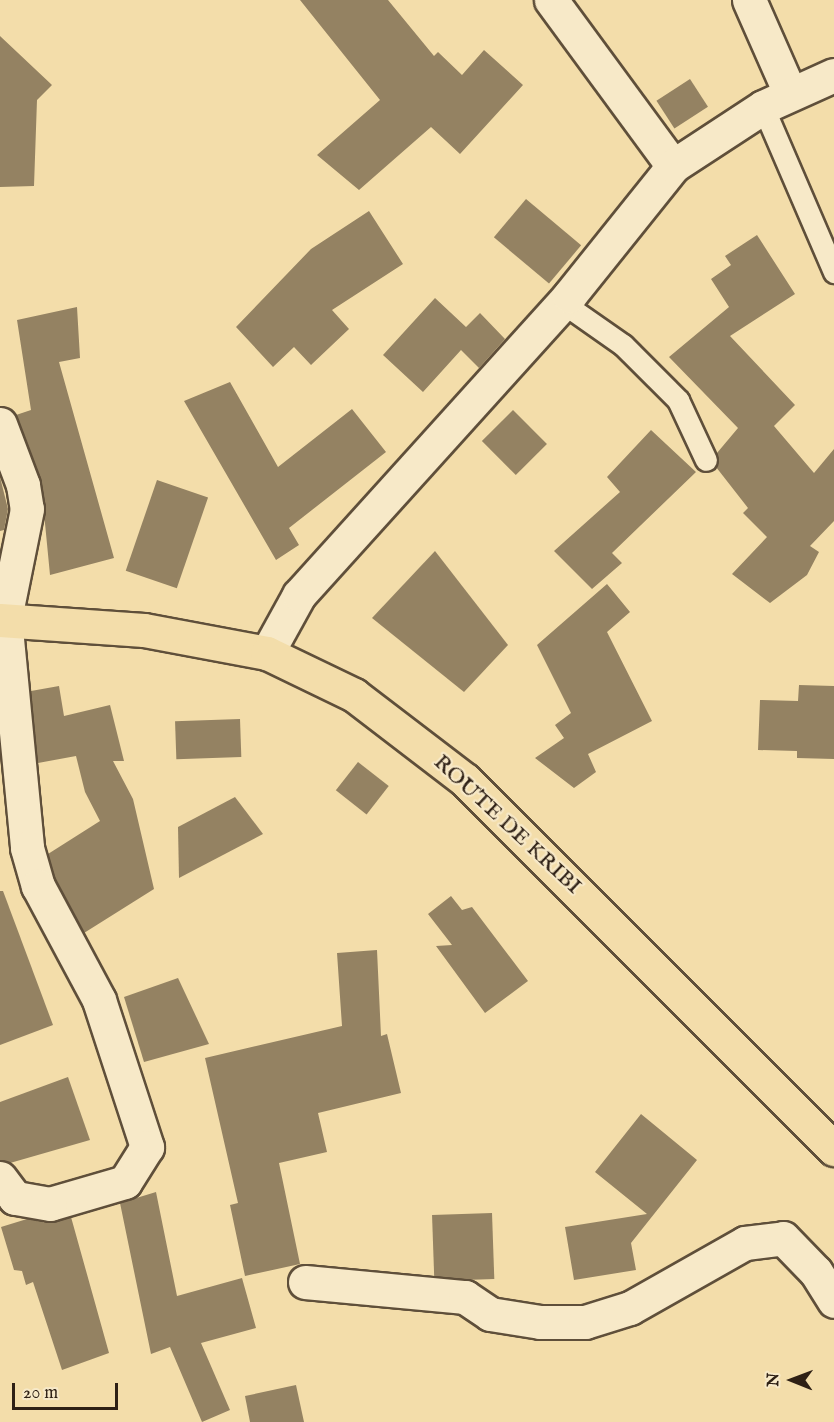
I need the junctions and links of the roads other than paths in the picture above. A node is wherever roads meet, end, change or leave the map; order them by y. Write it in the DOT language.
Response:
graph roads {
  1 [pos="551,0"];
  2 [pos="749,0"];
  3 [pos="834,75"];
  4 [pos="776,100"];
  5 [pos="673,166"];
  6 [pos="834,272"];
  7 [pos="563,303"];
  8 [pos="0,424"];
  9 [pos="706,460"];
  10 [pos="3,619"];
  11 [pos="267,653"];
  12 [pos="834,1149"];
  13 [pos="0,1178"];
  14 [pos="306,1282"];
  15 [pos="834,1301"];
  1 -- 5 [label="street"];
  2 -- 4 [label="street"];
  3 -- 4 [label="street"];
  4 -- 5 [label="street"];
  4 -- 6 [label="lane"];
  5 -- 7 [label="street"];
  7 -- 9 [label="lane"];
  7 -- 11 [label="street"];
  8 -- 10 [label="street"];
  10 -- 11 [label="main road, ROUTE DE KRIBI"];
  10 -- 13 [label="street"];
  11 -- 12 [label="main road, ROUTE DE KRIBI"];
  14 -- 15 [label="street"];
}
